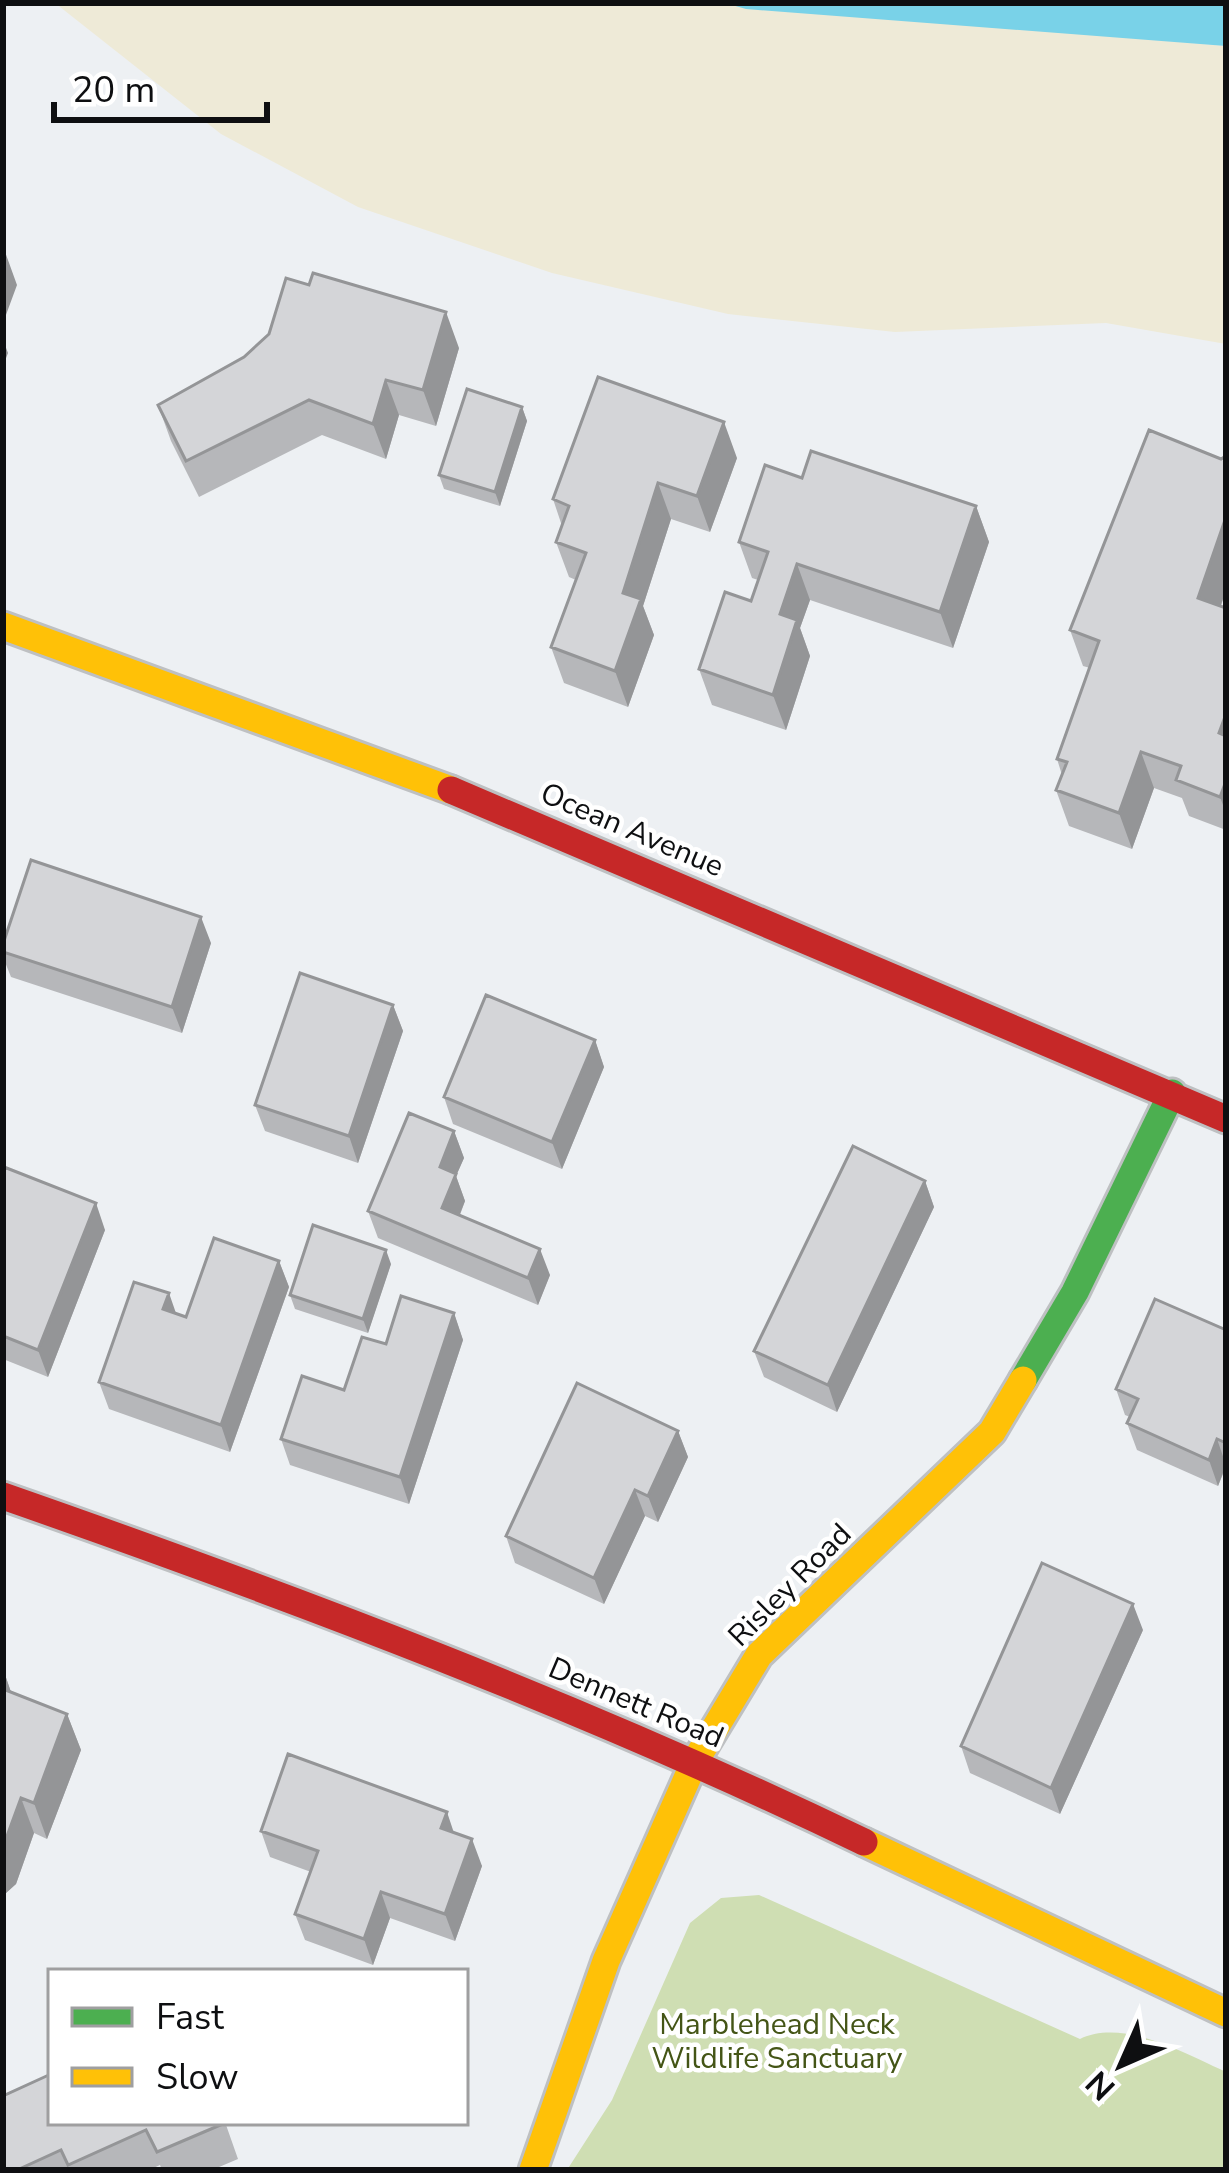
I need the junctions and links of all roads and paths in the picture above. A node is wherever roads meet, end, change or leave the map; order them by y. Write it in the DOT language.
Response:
graph roads {
  1 [pos="3,626"];
  2 [pos="1172,1093"];
  3 [pos="1226,1119"];
  4 [pos="3,1496"];
  5 [pos="694,1763"];
  6 [pos="1226,2012"];
  7 [pos="533,2170"];
  1 -- 2 [label="street, Ocean Avenue"];
  2 -- 3 [label="street, Ocean Avenue"];
  2 -- 5 [label="street, Risley Road"];
  4 -- 5 [label="street, Dennett Road"];
  5 -- 6 [label="street, Dennett Road"];
  5 -- 7 [label="street, Risley Road"];
}
